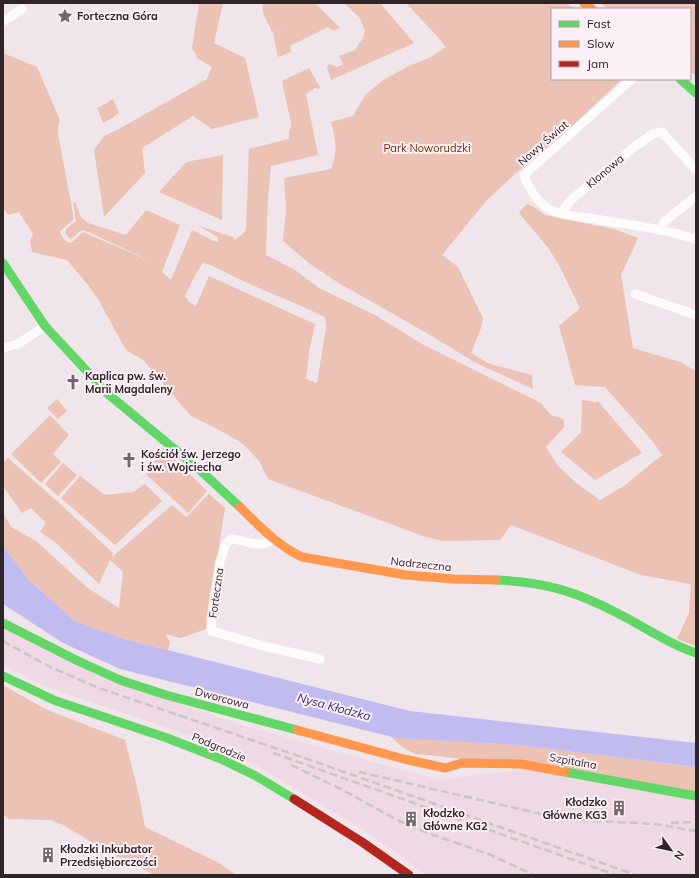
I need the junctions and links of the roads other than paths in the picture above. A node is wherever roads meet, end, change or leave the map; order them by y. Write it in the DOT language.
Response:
graph roads {
  1 [pos="22,9"];
  2 [pos="4,21"];
  3 [pos="631,80"];
  4 [pos="681,80"];
  5 [pos="696,93"];
  6 [pos="696,170"];
  7 [pos="696,196"];
  8 [pos="561,213"];
  9 [pos="661,230"];
  10 [pos="696,239"];
  11 [pos="3,263"];
  12 [pos="635,294"];
  13 [pos="696,315"];
  14 [pos="45,326"];
  15 [pos="3,348"];
  16 [pos="273,539"];
  17 [pos="3,623"];
  18 [pos="696,653"];
  19 [pos="320,659"];
  20 [pos="3,676"];
  21 [pos="445,768"];
  22 [pos="696,796"];
  23 [pos="409,875"];
  1 -- 2 [label="street"];
  3 -- 8 [label="street, Nowy Świat"];
  4 -- 5 [label="street"];
  6 -- 8 [label="street, Klonowa"];
  7 -- 9 [label="street"];
  8 -- 9 [label="street, Nowy Świat"];
  9 -- 10 [label="street, Nowy Świat"];
  11 -- 14 [label="street, Nadrzeczna"];
  12 -- 13 [label="street"];
  14 -- 15 [label="street"];
  14 -- 16 [label="street, Nadrzeczna"];
  16 -- 18 [label="street, Nadrzeczna"];
  16 -- 19 [label="street, Forteczna"];
  17 -- 21 [label="street, Dworcowa"];
  20 -- 23 [label="street, Podgrodzie"];
  21 -- 22 [label="street, Szpitalna"];
}
